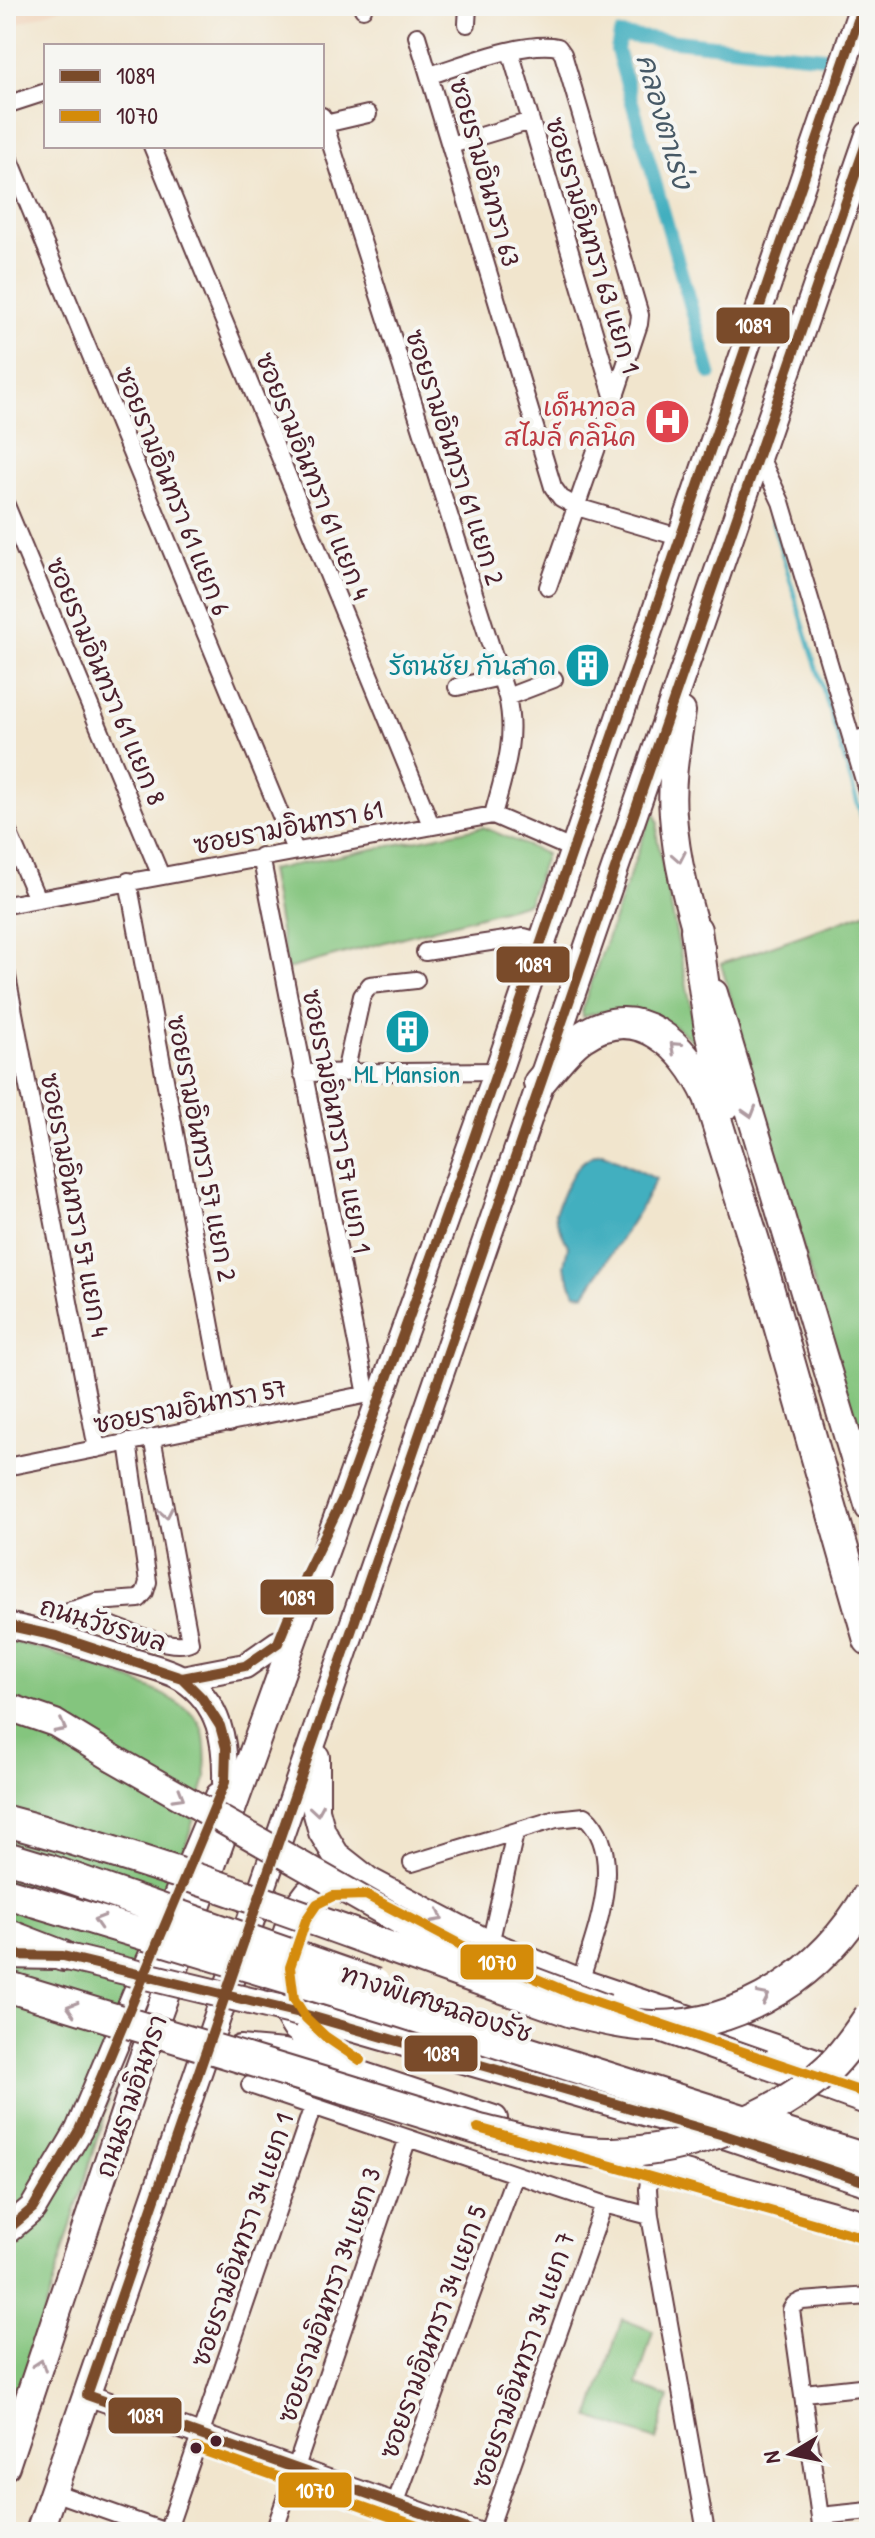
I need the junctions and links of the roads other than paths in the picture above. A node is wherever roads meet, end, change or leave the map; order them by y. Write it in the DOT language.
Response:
graph roads {
  1 [pos="468,6"];
  2 [pos="857,7"];
  3 [pos="467,24"];
  4 [pos="417,36"];
  5 [pos="510,51"];
  6 [pos="430,75"];
  7 [pos="44,93"];
  8 [pos="6,105"];
  9 [pos="368,114"];
  10 [pos="324,120"];
  11 [pos="531,121"];
  12 [pos="869,135"];
  13 [pos="451,145"];
  14 [pos="153,148"];
  15 [pos="6,150"];
  16 [pos="614,399"];
  17 [pos="758,453"];
  18 [pos="6,505"];
  19 [pos="577,507"];
  20 [pos="682,538"];
  21 [pos="548,587"];
  22 [pos="698,629"];
  23 [pos="500,677"];
  24 [pos="554,679"];
  25 [pos="457,687"];
  26 [pos="507,697"];
  27 [pos="869,735"];
  28 [pos="852,742"];
  29 [pos="869,797"];
  30 [pos="493,815"];
  31 [pos="431,825"];
  32 [pos="6,827"];
  33 [pos="295,850"];
  34 [pos="574,850"];
  35 [pos="261,856"];
  36 [pos="161,876"];
  37 [pos="128,881"];
  38 [pos="561,888"];
  39 [pos="37,899"];
  40 [pos="602,902"];
  41 [pos="6,905"];
  42 [pos="696,930"];
  43 [pos="542,942"];
  44 [pos="425,952"];
  45 [pos="6,971"];
  46 [pos="416,980"];
  47 [pos="498,1071"];
  48 [pos="302,1073"];
  49 [pos="345,1073"];
  50 [pos="539,1083"];
  51 [pos="804,1324"];
  52 [pos="375,1392"];
  53 [pos="229,1423"];
  54 [pos="152,1437"];
  55 [pos="128,1442"];
  56 [pos="97,1449"];
  57 [pos="6,1467"];
  58 [pos="345,1494"];
  59 [pos="869,1508"];
  60 [pos="869,1588"];
  61 [pos="72,1610"];
  62 [pos="6,1625"];
  63 [pos="56,1636"];
  64 [pos="869,1640"];
  65 [pos="278,1643"];
  66 [pos="182,1678"];
  67 [pos="6,1706"];
  68 [pos="317,1733"];
  69 [pos="225,1782"];
  70 [pos="6,1821"];
  71 [pos="515,1833"];
  72 [pos="6,1857"];
  73 [pos="412,1863"];
  74 [pos="369,1881"];
  75 [pos="6,1893"];
  76 [pos="869,1894"];
  77 [pos="6,1934"];
  78 [pos="487,1943"];
  79 [pos="6,1955"];
  80 [pos="63,1956"];
  81 [pos="580,1982"];
  82 [pos="6,1986"];
  83 [pos="869,2017"];
  84 [pos="352,2072"];
  85 [pos="869,2080"];
  86 [pos="250,2085"];
  87 [pos="869,2102"];
  88 [pos="313,2106"];
  89 [pos="185,2108"];
  90 [pos="408,2138"];
  91 [pos="869,2141"];
  92 [pos="869,2160"];
  93 [pos="651,2165"];
  94 [pos="515,2175"];
  95 [pos="869,2183"];
  96 [pos="604,2204"];
  97 [pos="650,2216"];
  98 [pos="869,2225"];
  99 [pos="6,2231"];
  100 [pos="869,2296"];
  101 [pos="869,2386"];
  102 [pos="804,2393"];
  103 [pos="87,2395"];
  104 [pos="201,2435"];
  105 [pos="6,2466"];
  106 [pos="294,2467"];
  107 [pos="53,2492"];
  108 [pos="395,2504"];
  109 [pos="869,2511"];
  110 [pos="821,2524"];
  111 [pos="276,2528"];
  112 [pos="39,2532"];
  113 [pos="167,2532"];
  114 [pos="385,2532"];
  115 [pos="476,2532"];
  116 [pos="488,2532"];
  117 [pos="706,2532"];
  1 -- 3 [label="street"];
  2 -- 20 [label="main road, ถนนรามอินทรา"];
  4 -- 6 [label="street"];
  5 -- 6 [label="street, ซอยรามอินทรา 63"];
  5 -- 11 [label="street, ซอยรามอินทรา 63 แยก 1"];
  5 -- 16 [label="street, ซอยรามอินทรา 63"];
  6 -- 13 [label="street, ซอยรามอินทรา 63"];
  7 -- 8 [label="street"];
  9 -- 10 [label="street"];
  10 -- 23 [label="street, ซอยรามอินทรา 61 แยก 2"];
  11 -- 13 [label="street"];
  11 -- 16 [label="street, ซอยรามอินทรา 63 แยก 1"];
  12 -- 17 [label="main road"];
  13 -- 19 [label="street, ซอยรามอินทรา 63"];
  14 -- 31 [label="street, ซอยรามอินทรา 61 แยก 4"];
  15 -- 33 [label="street, ซอยรามอินทรา 61 แยก 6"];
  16 -- 19 [label="street, ซอยรามอินทรา 63 แยก 1"];
  17 -- 22 [label="main road"];
  17 -- 28 [label="street"];
  18 -- 36 [label="street, ซอยรามอินทรา 61 แยก 8"];
  19 -- 20 [label="street"];
  19 -- 21 [label="street, ซอยรามอินทรา 63 แยก 1"];
  20 -- 34 [label="main road, ถนนรามอินทรา"];
  22 -- 40 [label="main road"];
  22 -- 42 [label="main road, one-way"];
  23 -- 25 [label="street"];
  23 -- 26 [label="street, ซอยรามอินทรา 61 แยก 2"];
  24 -- 26 [label="street"];
  26 -- 30 [label="street, ซอยรามอินทรา 61 แยก 2"];
  27 -- 28 [label="street"];
  28 -- 29 [label="street"];
  30 -- 31 [label="street, ซอยรามอินทรา 61"];
  30 -- 34 [label="street"];
  31 -- 33 [label="street, ซอยรามอินทรา 61"];
  32 -- 39 [label="street"];
  33 -- 35 [label="street, ซอยรามอินทรา 61"];
  34 -- 38 [label="main road, ถนนรามอินทรา"];
  35 -- 36 [label="street, ซอยรามอินทรา 61"];
  35 -- 48 [label="street, ซอยรามอินทรา 57 แยก 1"];
  36 -- 37 [label="street, ซอยรามอินทรา 61"];
  37 -- 39 [label="street, ซอยรามอินทรา 61"];
  37 -- 53 [label="street, ซอยรามอินทรา 57 แยก 2"];
  38 -- 40 [label="main road"];
  38 -- 43 [label="main road, ถนนรามอินทรา"];
  39 -- 41 [label="street, ซอยรามอินทรา 61"];
  40 -- 50 [label="main road"];
  42 -- 51 [label="highway, one-way"];
  43 -- 44 [label="street"];
  43 -- 47 [label="main road, ถนนรามอินทรา"];
  45 -- 56 [label="street, ซอยรามอินทรา 57 แยก 4"];
  46 -- 49 [label="street"];
  47 -- 49 [label="street"];
  47 -- 52 [label="main road, ถนนรามอินทรา"];
  48 -- 49 [label="street"];
  48 -- 52 [label="street, ซอยรามอินทรา 57 แยก 1"];
  64 -- 50 [label="highway, one-way"];
  50 -- 68 [label="main road"];
  51 -- 59 [label="main road"];
  51 -- 60 [label="highway"];
  52 -- 53 [label="street, ซอยรามอินทรา 57"];
  52 -- 58 [label="main road, ถนนรามอินทรา"];
  53 -- 54 [label="street, ซอยรามอินทรา 57"];
  54 -- 55 [label="street, ซอยรามอินทรา 57"];
  54 -- 61 [label="street, one-way"];
  55 -- 56 [label="street, ซอยรามอินทรา 57"];
  55 -- 61 [label="street"];
  56 -- 57 [label="street, ซอยรามอินทรา 57"];
  58 -- 65 [label="main road"];
  105 -- 58 [label="main road, ถนนรามอินทรา, one-way"];
  61 -- 63 [label="street"];
  62 -- 63 [label="main road, ถนนวัชรพล"];
  63 -- 66 [label="main road, ถนนวัชรพล"];
  65 -- 66 [label="main road, ถนนวัชรพล"];
  65 -- 69 [label="main road"];
  66 -- 69 [label="main road, ถนนวัชรพล"];
  67 -- 87 [label="main road, one-way, bridge"];
  68 -- 74 [label="main road, one-way"];
  68 -- 89 [label="main road"];
  69 -- 99 [label="main road"];
  70 -- 76 [label="highway, one-way, bridge"];
  71 -- 73 [label="street"];
  71 -- 78 [label="street"];
  71 -- 81 [label="street"];
  72 -- 91 [label="highway, ทางพิเศษฉลองรัช, bridge"];
  74 -- 78 [label="main road, one-way"];
  74 -- 84 [label="main road"];
  92 -- 75 [label="highway, ทางพิเศษฉลองรัช, one-way, bridge"];
  77 -- 80 [label="highway"];
  78 -- 81 [label="main road"];
  79 -- 80 [label="main road"];
  80 -- 95 [label="main road, bridge"];
  81 -- 85 [label="main road"];
  83 -- 82 [label="highway, one-way, bridge"];
  84 -- 89 [label="main road"];
  84 -- 93 [label="main road"];
  86 -- 88 [label="street"];
  88 -- 90 [label="street"];
  88 -- 104 [label="street, ซอยรามอินทรา 34 แยก 1"];
  89 -- 103 [label="main road"];
  90 -- 94 [label="street"];
  90 -- 106 [label="street, ซอยรามอินทรา 34 แยก 3"];
  93 -- 97 [label="street"];
  93 -- 98 [label="main road"];
  94 -- 96 [label="street"];
  94 -- 108 [label="street, ซอยรามอินทรา 34 แยก 5"];
  96 -- 97 [label="street"];
  96 -- 116 [label="street, ซอยรามอินทรา 34 แยก 7"];
  97 -- 117 [label="street"];
  100 -- 102 [label="street"];
  101 -- 102 [label="street"];
  102 -- 110 [label="street"];
  103 -- 104 [label="street"];
  103 -- 107 [label="main road"];
  104 -- 106 [label="street"];
  104 -- 113 [label="street, ซอยรามอินทรา 34 แยก 1"];
  106 -- 108 [label="street"];
  106 -- 111 [label="street, ซอยรามอินทรา 34 แยก 3"];
  107 -- 112 [label="main road"];
  107 -- 113 [label="street"];
  108 -- 114 [label="street, ซอยรามอินทรา 34 แยก 5"];
  108 -- 115 [label="street"];
  109 -- 110 [label="street"];
}
